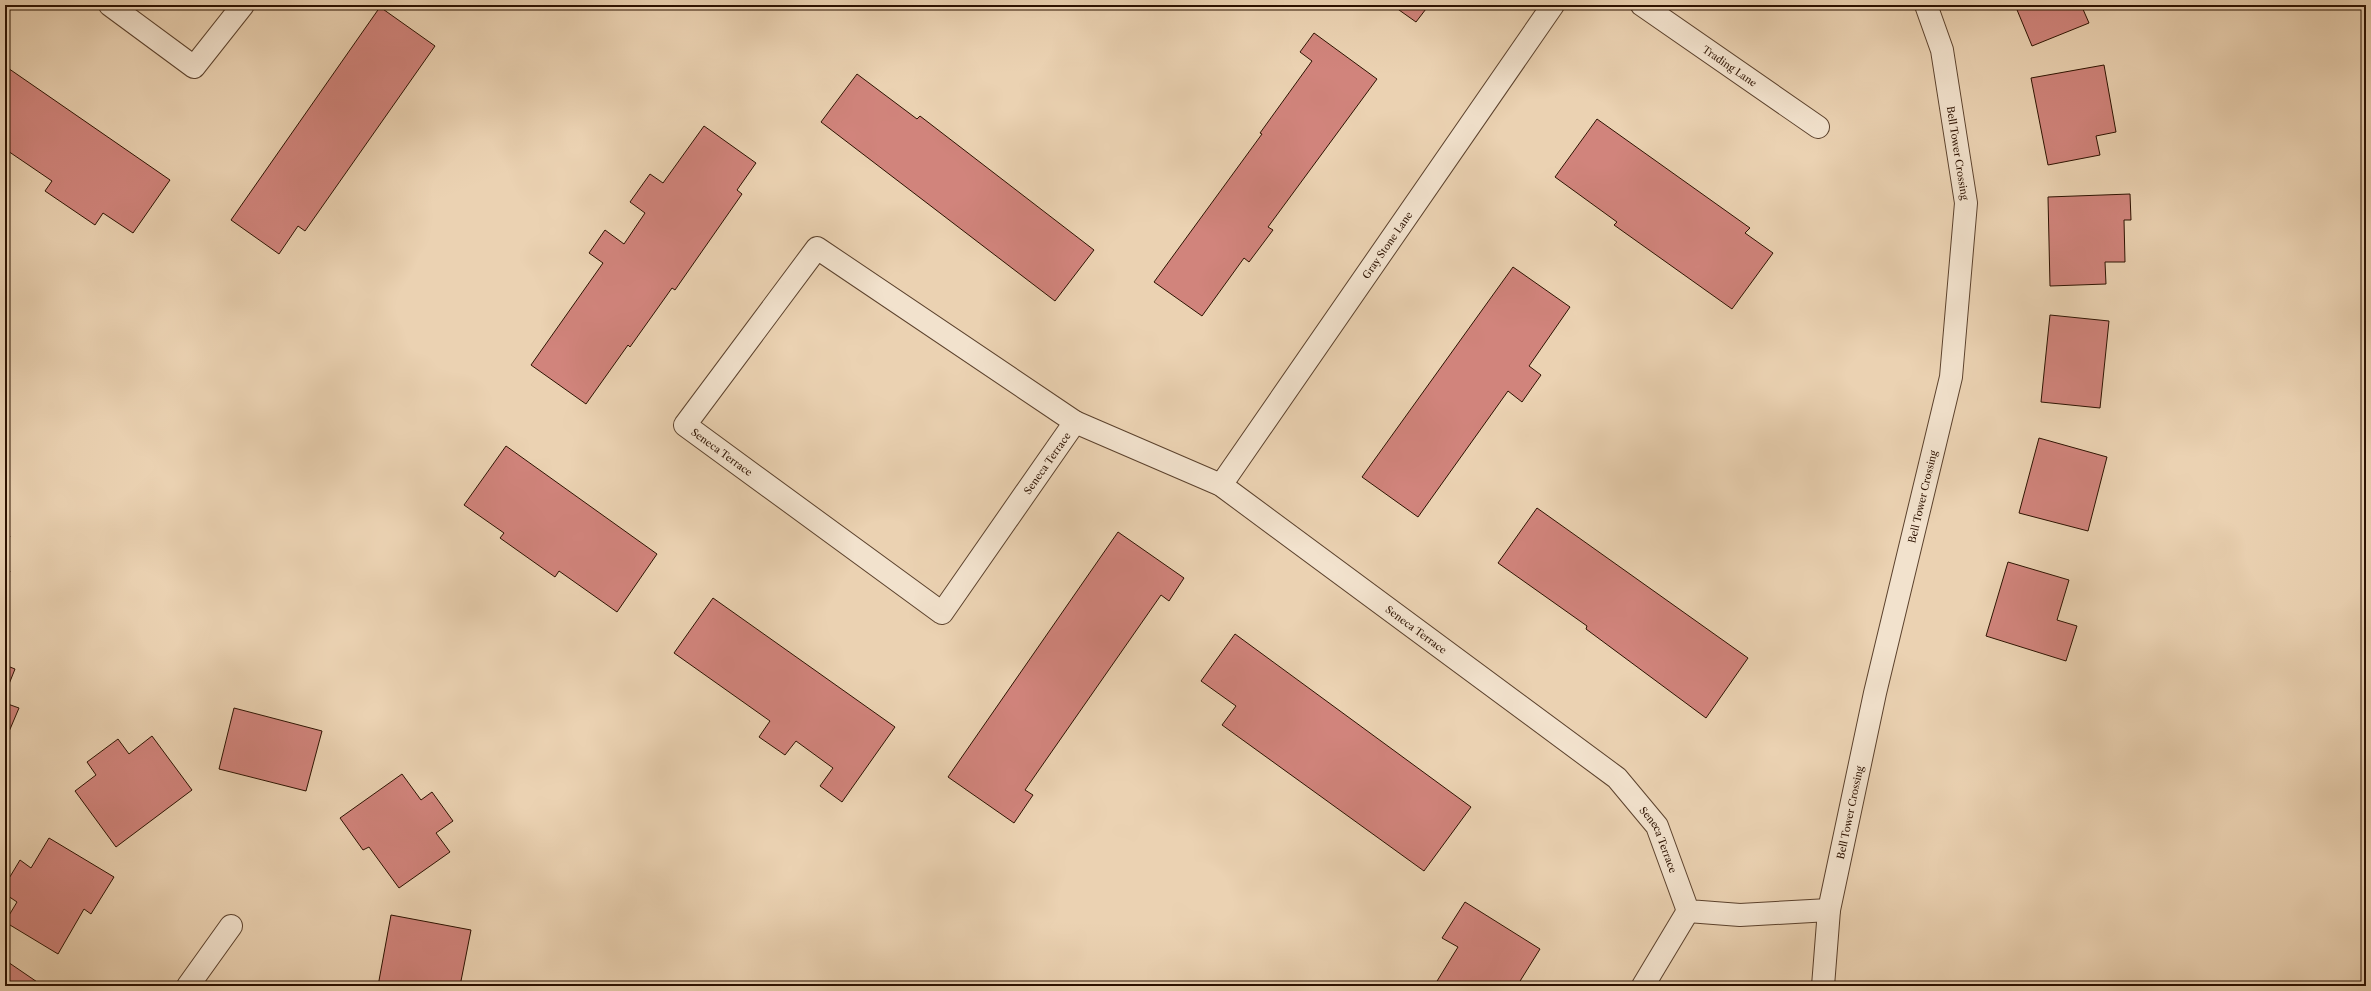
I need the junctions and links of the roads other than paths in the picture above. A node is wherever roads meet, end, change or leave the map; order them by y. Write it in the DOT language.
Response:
graph roads {
  1 [pos="110,5"];
  2 [pos="243,5"];
  3 [pos="1553,5"];
  4 [pos="1642,5"];
  5 [pos="1926,5"];
  6 [pos="1818,127"];
  7 [pos="1075,422"];
  8 [pos="1221,486"];
  9 [pos="1829,910"];
  10 [pos="1688,911"];
  11 [pos="231,926"];
  12 [pos="188,986"];
  13 [pos="1643,986"];
  14 [pos="1823,986"];
  1 -- 2 [label="street"];
  3 -- 8 [label="street, Gray Stone Lane"];
  4 -- 6 [label="street, Trading Lane"];
  5 -- 9 [label="street, Bell Tower Crossing"];
  7 -- 7 [label="street, Seneca Terrace"];
  7 -- 8 [label="street, Seneca Terrace"];
  8 -- 10 [label="street, Seneca Terrace"];
  9 -- 10 [label="street"];
  9 -- 14 [label="street, Bell Tower Crossing"];
  10 -- 13 [label="street"];
  11 -- 12 [label="street"];
}
